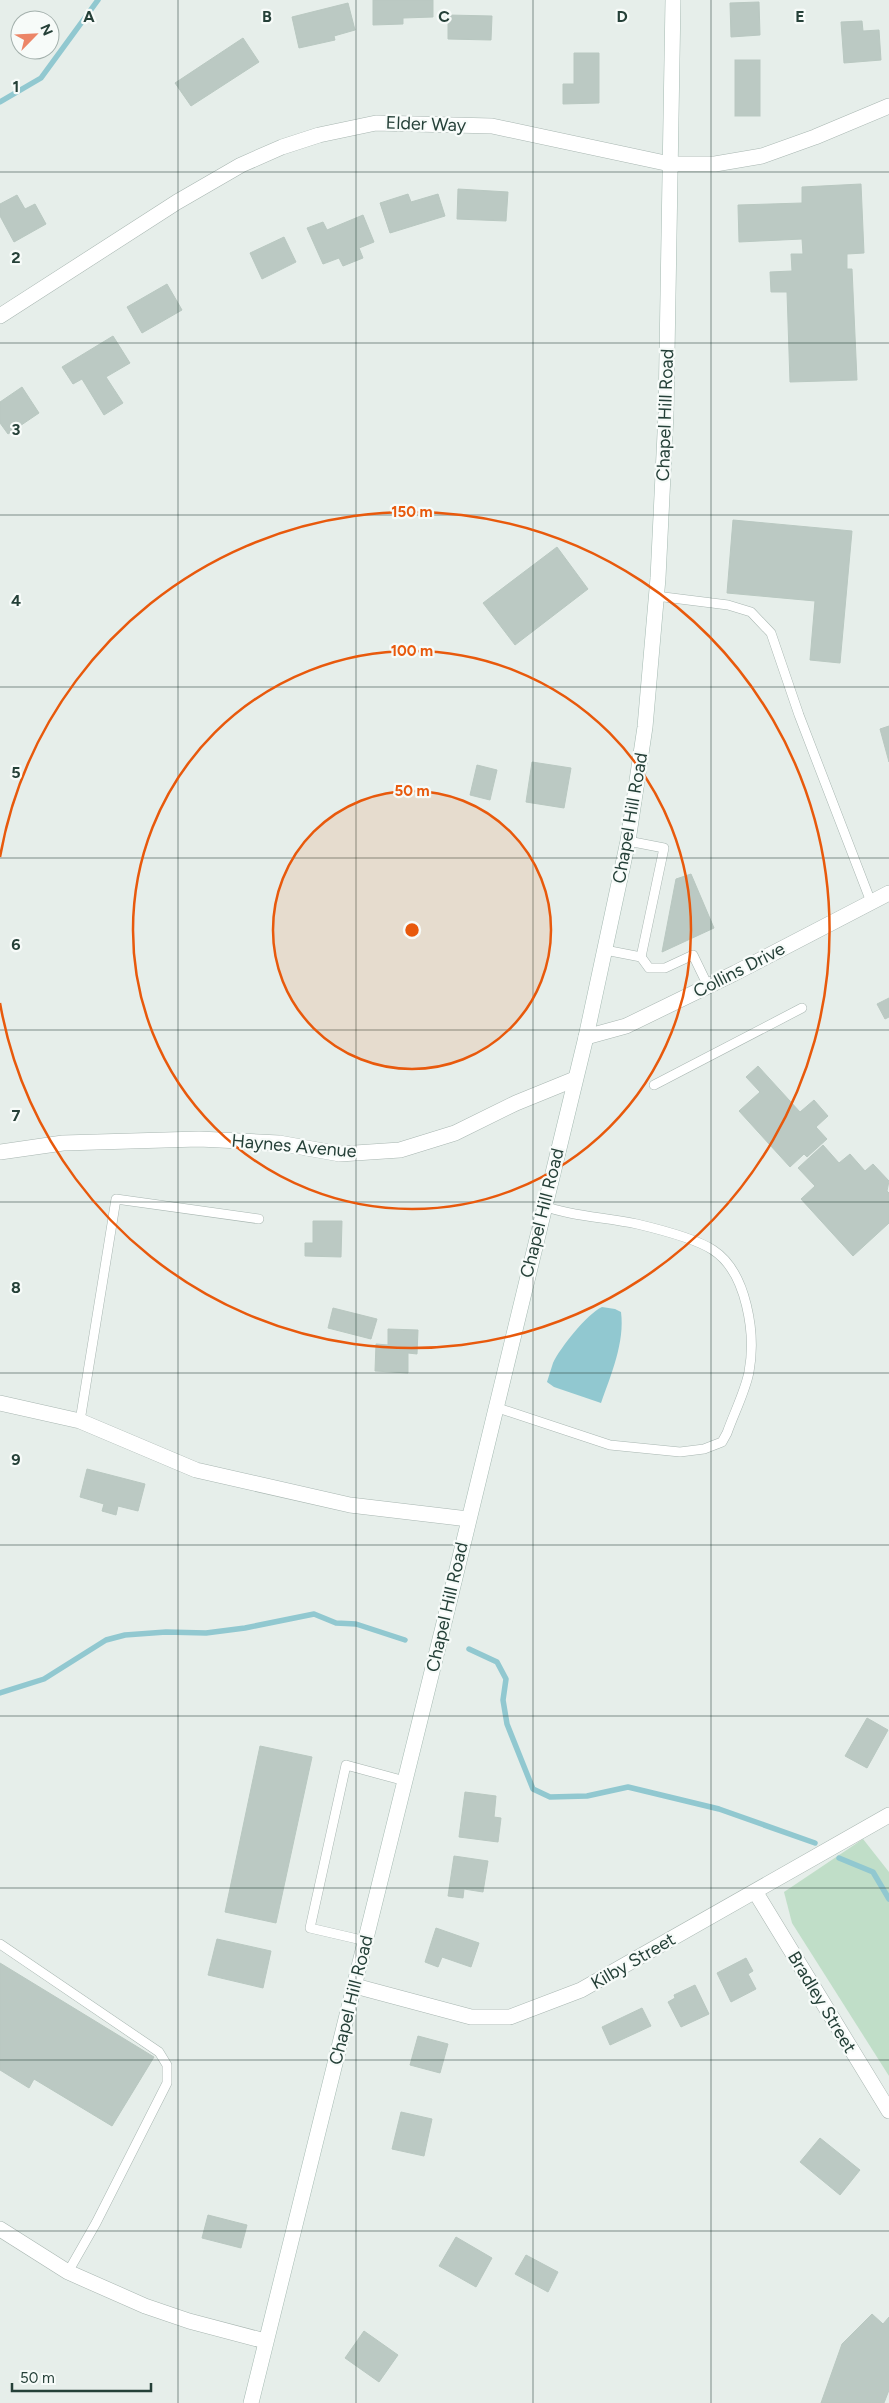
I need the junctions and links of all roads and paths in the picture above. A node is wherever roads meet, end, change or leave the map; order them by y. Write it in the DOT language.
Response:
graph roads {
  1 [pos="673,0"];
  2 [pos="889,106"];
  3 [pos="670,164"];
  4 [pos="0,316"];
  5 [pos="656,596"];
  6 [pos="628,841"];
  7 [pos="889,894"];
  8 [pos="872,902"];
  9 [pos="605,950"];
  10 [pos="641,956"];
  11 [pos="708,986"];
  12 [pos="802,1008"];
  13 [pos="586,1037"];
  14 [pos="575,1079"];
  15 [pos="654,1086"];
  16 [pos="0,1152"];
  17 [pos="544,1206"];
  18 [pos="259,1220"];
  19 [pos="0,1403"];
  20 [pos="495,1406"];
  21 [pos="80,1421"];
  22 [pos="468,1519"];
  23 [pos="405,1781"];
  24 [pos="889,1815"];
  25 [pos="756,1893"];
  26 [pos="366,1941"];
  27 [pos="0,1944"];
  28 [pos="355,1986"];
  29 [pos="889,2111"];
  30 [pos="0,2228"];
  31 [pos="68,2272"];
  32 [pos="265,2341"];
  33 [pos="251,2403"];
  1 -- 3 [label="street, Chapel Hill Road"];
  2 -- 3 [label="street, Elder Way"];
  3 -- 4 [label="street, Elder Way"];
  3 -- 5 [label="street, Chapel Hill Road"];
  5 -- 6 [label="street, Chapel Hill Road"];
  5 -- 8 [label="lane"];
  6 -- 9 [label="street, Chapel Hill Road"];
  6 -- 10 [label="lane"];
  7 -- 8 [label="street, Collins Drive"];
  8 -- 11 [label="street, Collins Drive"];
  9 -- 10 [label="lane"];
  9 -- 13 [label="street, Chapel Hill Road"];
  10 -- 11 [label="lane"];
  11 -- 13 [label="street, Collins Drive"];
  12 -- 15 [label="lane"];
  13 -- 14 [label="street, Chapel Hill Road"];
  14 -- 16 [label="street, Haynes Avenue"];
  14 -- 17 [label="street, Chapel Hill Road"];
  17 -- 20 [label="street, Chapel Hill Road"];
  17 -- 20 [label="lane"];
  18 -- 21 [label="lane"];
  19 -- 21 [label="street"];
  20 -- 22 [label="street, Chapel Hill Road"];
  21 -- 22 [label="street"];
  22 -- 23 [label="street, Chapel Hill Road"];
  23 -- 26 [label="street, Chapel Hill Road"];
  23 -- 26 [label="lane"];
  24 -- 25 [label="street, Kilby Street"];
  25 -- 28 [label="street, Kilby Street"];
  25 -- 29 [label="street, Bradley Street"];
  26 -- 28 [label="street, Chapel Hill Road"];
  27 -- 31 [label="lane"];
  28 -- 32 [label="street, Chapel Hill Road"];
  30 -- 31 [label="street"];
  31 -- 32 [label="street"];
  32 -- 33 [label="street, Chapel Hill Road"];
}
